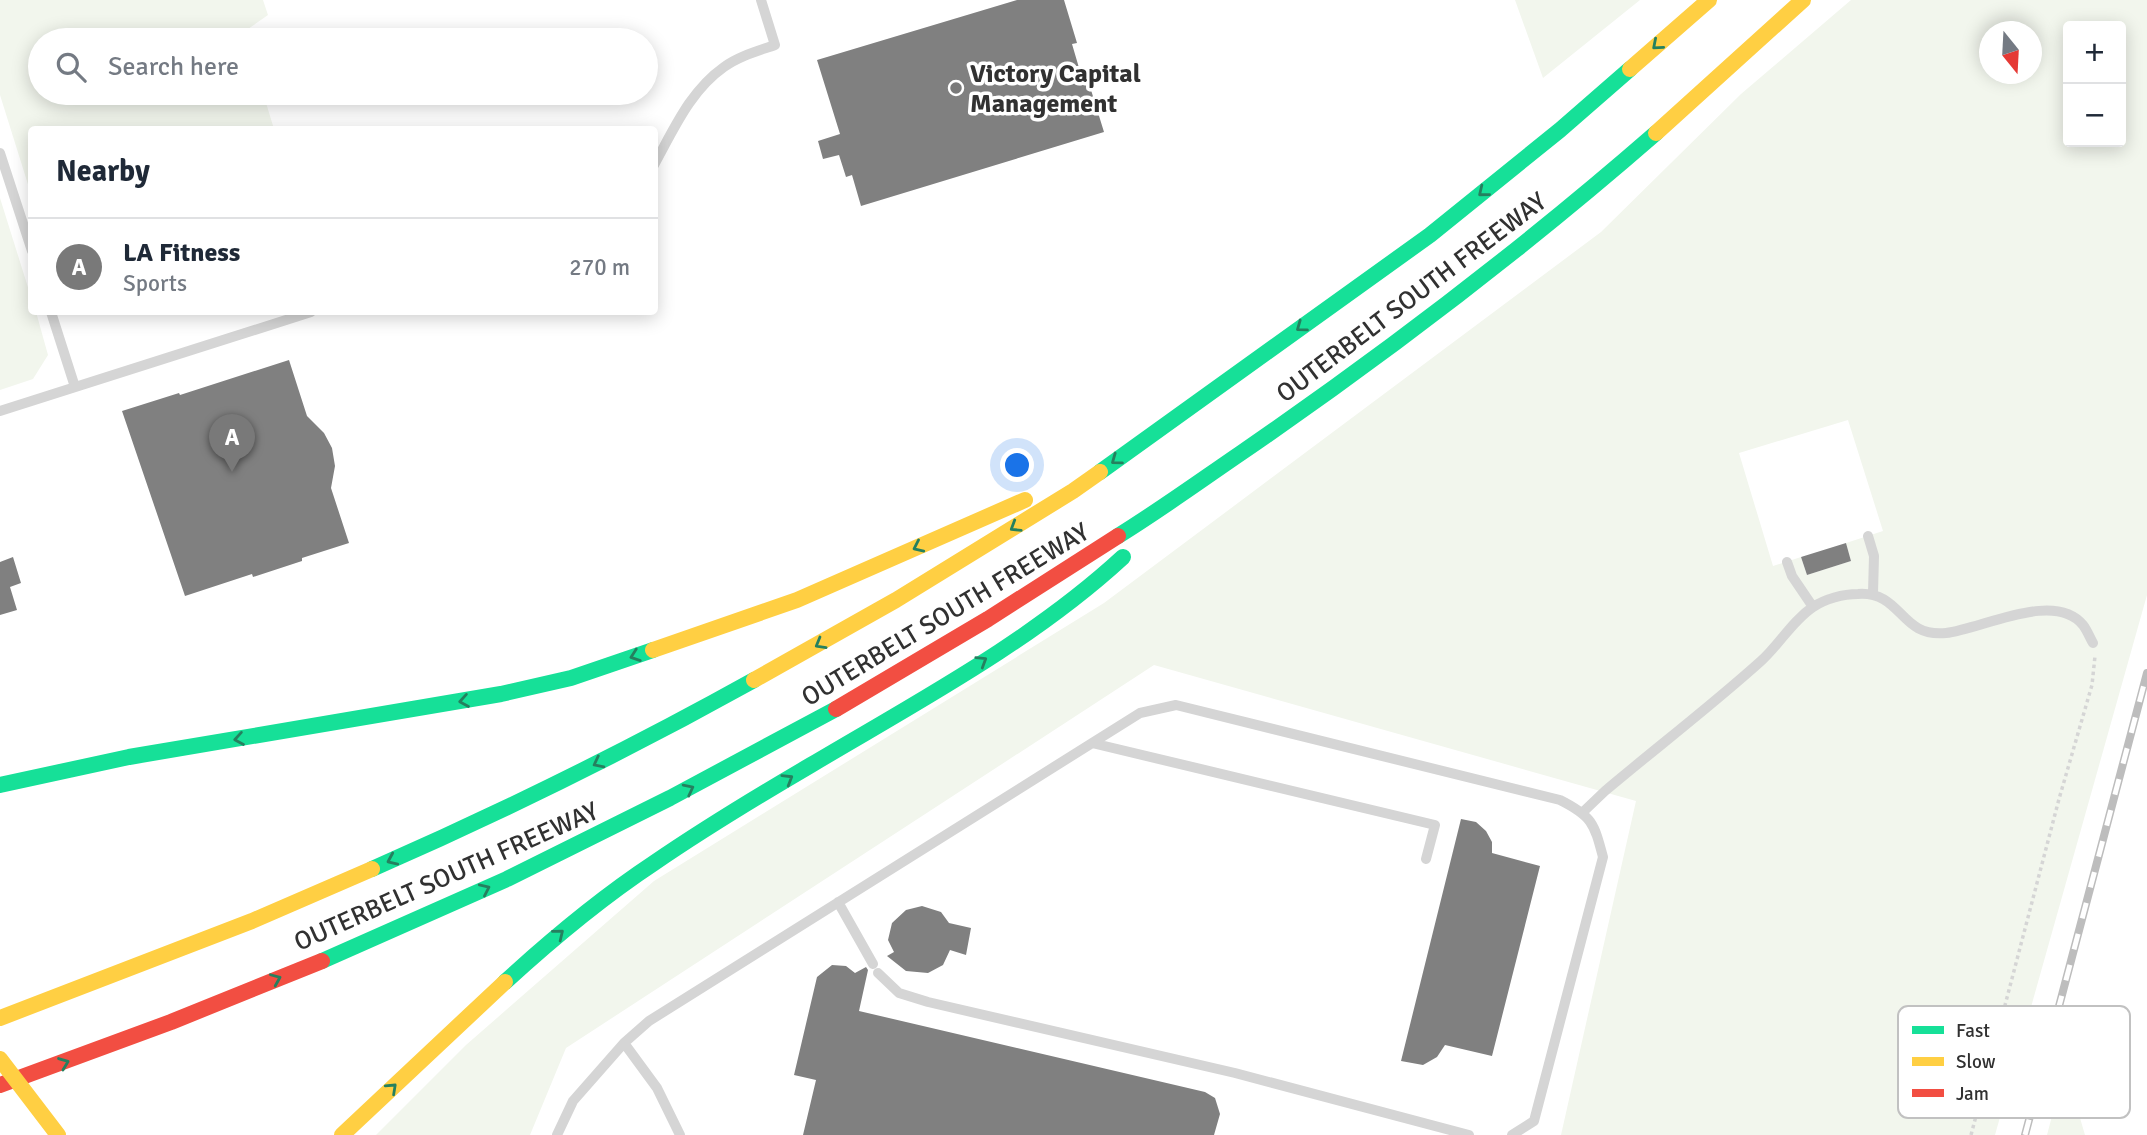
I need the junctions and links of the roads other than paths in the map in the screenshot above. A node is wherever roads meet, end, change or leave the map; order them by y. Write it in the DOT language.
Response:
graph roads {
  1 [pos="761,0"];
  2 [pos="1709,0"];
  3 [pos="1803,0"];
  4 [pos="0,153"];
  5 [pos="658,158"];
  6 [pos="28,239"];
  7 [pos="52,315"];
  8 [pos="303,315"];
  9 [pos="75,387"];
  10 [pos="0,411"];
  11 [pos="1195,488"];
  12 [pos="1073,491"];
  13 [pos="1868,536"];
  14 [pos="1787,562"];
  15 [pos="1873,593"];
  16 [pos="1813,607"];
  17 [pos="2093,643"];
  18 [pos="1092,743"];
  19 [pos="0,785"];
  20 [pos="1583,812"];
  21 [pos="1426,859"];
  22 [pos="838,902"];
  23 [pos="0,1018"];
  24 [pos="624,1043"];
  25 [pos="0,1059"];
  26 [pos="0,1085"];
  27 [pos="58,1135"];
  28 [pos="342,1135"];
  29 [pos="557,1135"];
  30 [pos="680,1135"];
  31 [pos="1469,1135"];
  32 [pos="1512,1135"];
  1 -- 5 [label="lane"];
  2 -- 12 [label="main road, OUTERBELT SOUTH FREEWAY, one-way"];
  3 -- 11 [label="main road, OUTERBELT SOUTH FREEWAY"];
  4 -- 6 [label="lane"];
  7 -- 9 [label="lane"];
  8 -- 9 [label="lane"];
  9 -- 10 [label="lane"];
  26 -- 11 [label="main road, OUTERBELT SOUTH FREEWAY, one-way"];
  28 -- 11 [label="main road, one-way"];
  12 -- 19 [label="main road, one-way"];
  12 -- 23 [label="main road, OUTERBELT SOUTH FREEWAY, one-way"];
  13 -- 15 [label="lane"];
  14 -- 16 [label="lane"];
  15 -- 16 [label="lane"];
  15 -- 17 [label="lane"];
  16 -- 20 [label="lane"];
  18 -- 20 [label="lane"];
  18 -- 21 [label="lane"];
  18 -- 22 [label="lane"];
  20 -- 32 [label="lane"];
  22 -- 24 [label="lane"];
  22 -- 31 [label="lane"];
  24 -- 29 [label="lane"];
  24 -- 30 [label="lane"];
  25 -- 27 [label="main road, bridge"];
}
